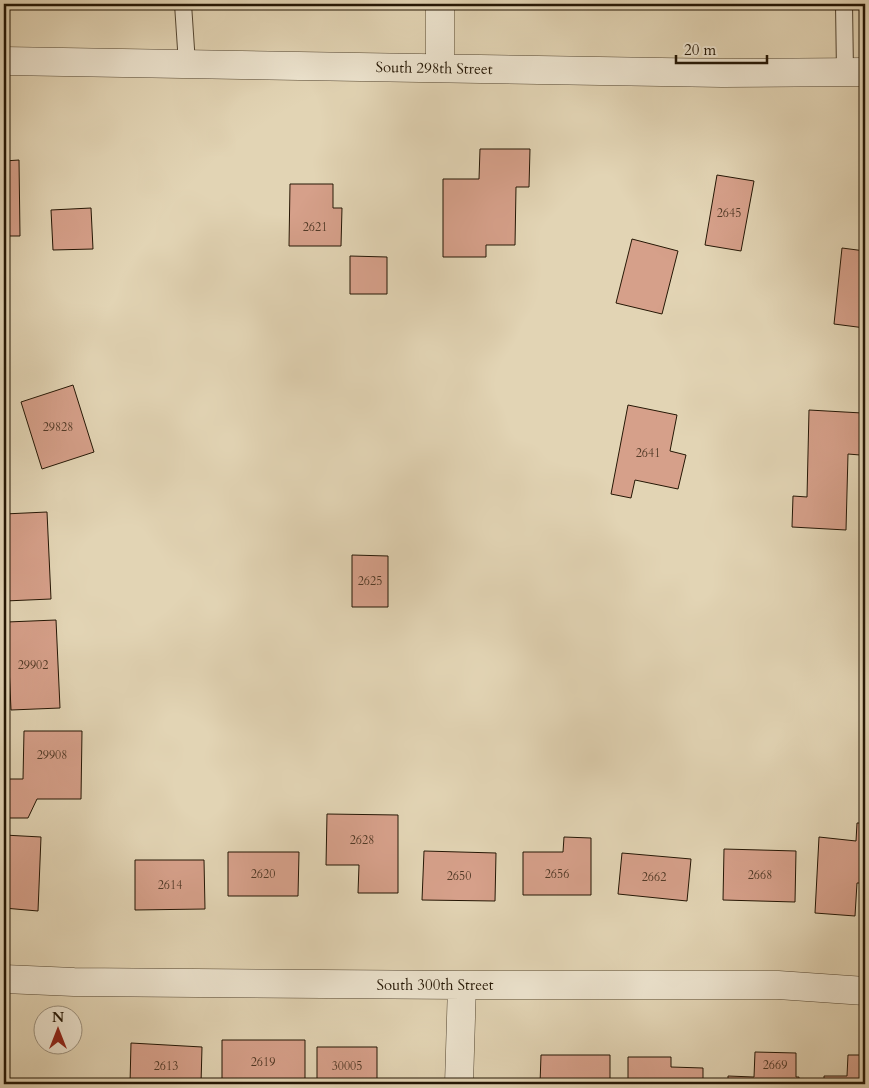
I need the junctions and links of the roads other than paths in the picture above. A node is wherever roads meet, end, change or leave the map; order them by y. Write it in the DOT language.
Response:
graph roads {
  1 [pos="183,4"];
  2 [pos="440,4"];
  3 [pos="844,4"];
  4 [pos="4,61"];
  5 [pos="187,64"];
  6 [pos="440,68"];
  7 [pos="855,72"];
  8 [pos="4,979"];
  9 [pos="462,985"];
  10 [pos="865,991"];
  11 [pos="459,1084"];
  1 -- 5 [label="lane"];
  2 -- 6 [label="street"];
  3 -- 7 [label="lane"];
  4 -- 5 [label="street, South 298th Street"];
  5 -- 6 [label="street, South 298th Street"];
  6 -- 7 [label="street, South 298th Street"];
  8 -- 9 [label="street, South 300th Street"];
  9 -- 10 [label="street, South 300th Street"];
  9 -- 11 [label="street"];
}
